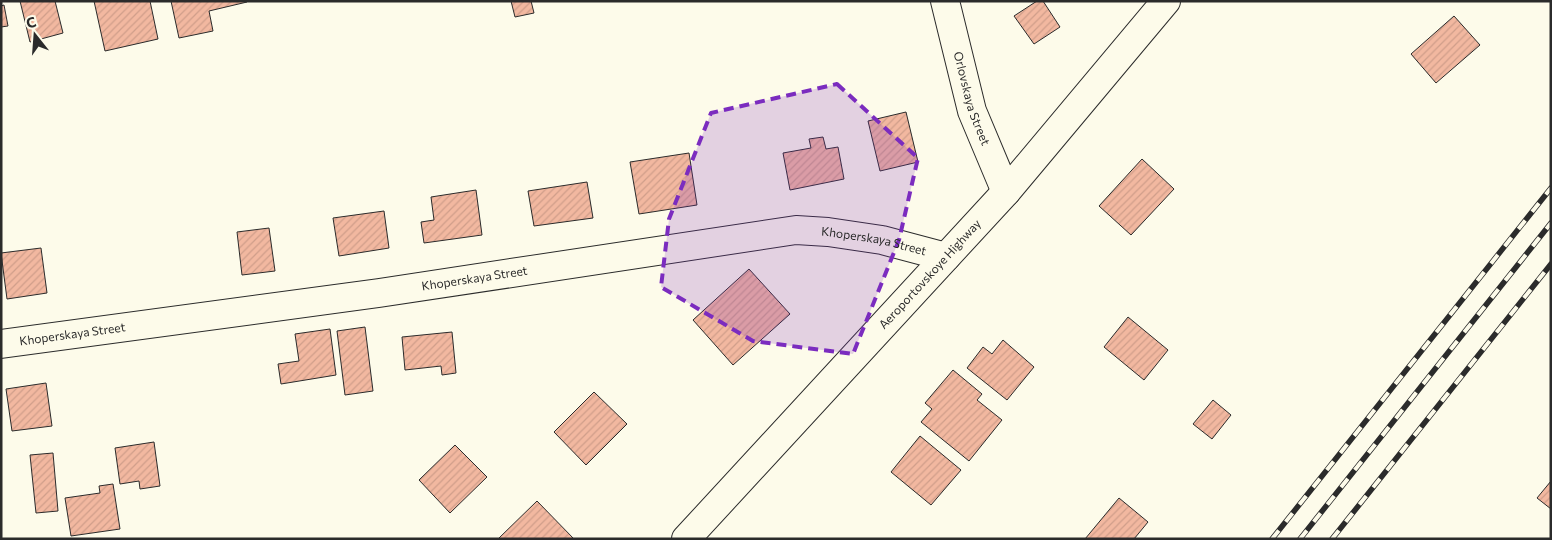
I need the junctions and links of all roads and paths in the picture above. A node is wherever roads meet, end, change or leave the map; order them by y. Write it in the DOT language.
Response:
graph roads {
  1 [pos="945,1"];
  2 [pos="1166,1"];
  3 [pos="1006,192"];
  4 [pos="946,257"];
  5 [pos="1,344"];
  6 [pos="686,539"];
  1 -- 3 [label="street, Orlovskaya Street"];
  2 -- 3 [label="street, Aeroportovskoye Highway"];
  3 -- 4 [label="street, Aeroportovskoye Highway"];
  4 -- 5 [label="street, Khoperskaya Street"];
  4 -- 6 [label="street, Aeroportovskoye Highway"];
}
